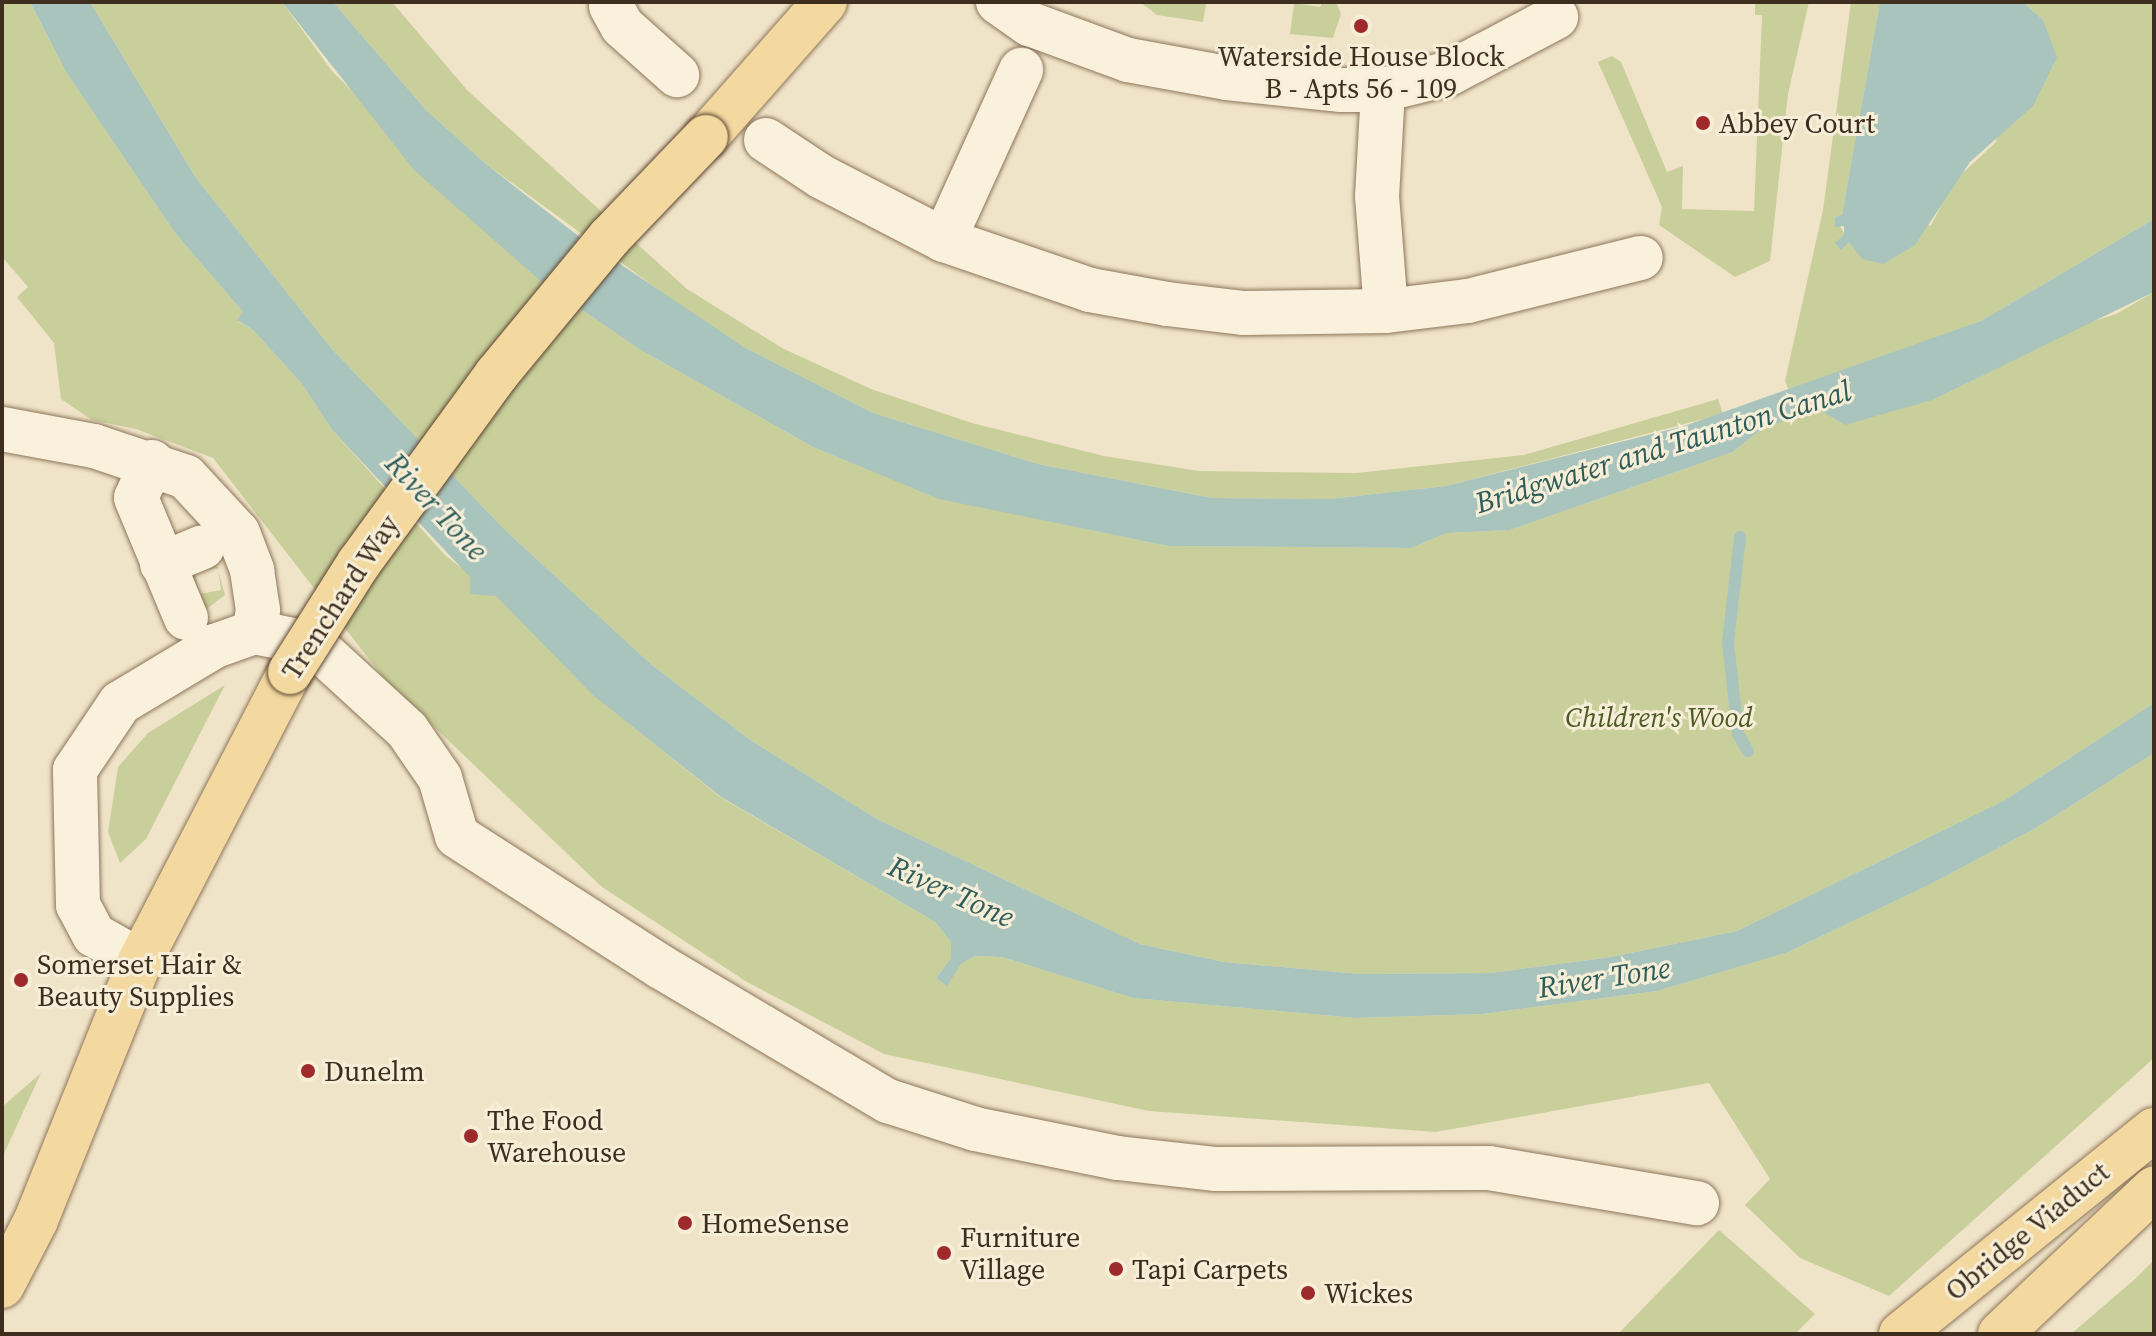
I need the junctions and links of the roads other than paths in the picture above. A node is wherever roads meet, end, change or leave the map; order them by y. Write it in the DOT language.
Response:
graph roads {
  1 [pos="825,2"];
  2 [pos="998,2"];
  3 [pos="611,3"];
  4 [pos="1556,17"];
  5 [pos="1021,70"];
  6 [pos="677,75"];
  7 [pos="1383,90"];
  8 [pos="766,140"];
  9 [pos="944,240"];
  10 [pos="1641,258"];
  11 [pos="1386,311"];
  12 [pos="2,429"];
  13 [pos="152,462"];
  14 [pos="203,547"];
  15 [pos="162,564"];
  16 [pos="186,618"];
  17 [pos="254,632"];
  18 [pos="140,961"];
  19 [pos="2154,1130"];
  20 [pos="2154,1189"];
  21 [pos="1697,1203"];
  22 [pos="2154,1213"];
  23 [pos="2068,1272"];
  24 [pos="2,1286"];
  25 [pos="1901,1334"];
  26 [pos="2000,1334"];
  1 -- 18 [label="main road, Trenchard Way, bridge"];
  2 -- 7 [label="street"];
  3 -- 6 [label="street"];
  4 -- 7 [label="street"];
  5 -- 9 [label="street"];
  7 -- 11 [label="street"];
  8 -- 9 [label="street"];
  9 -- 11 [label="street"];
  10 -- 11 [label="street"];
  12 -- 13 [label="street"];
  13 -- 15 [label="street"];
  13 -- 17 [label="street"];
  14 -- 15 [label="street"];
  15 -- 16 [label="street"];
  17 -- 18 [label="street"];
  17 -- 21 [label="street"];
  18 -- 24 [label="main road, Trenchard Way"];
  19 -- 25 [label="main road, Obridge Viaduct"];
  20 -- 23 [label="main road, Obridge Viaduct"];
  22 -- 23 [label="street"];
  23 -- 26 [label="main road, Obridge Viaduct"];
}
